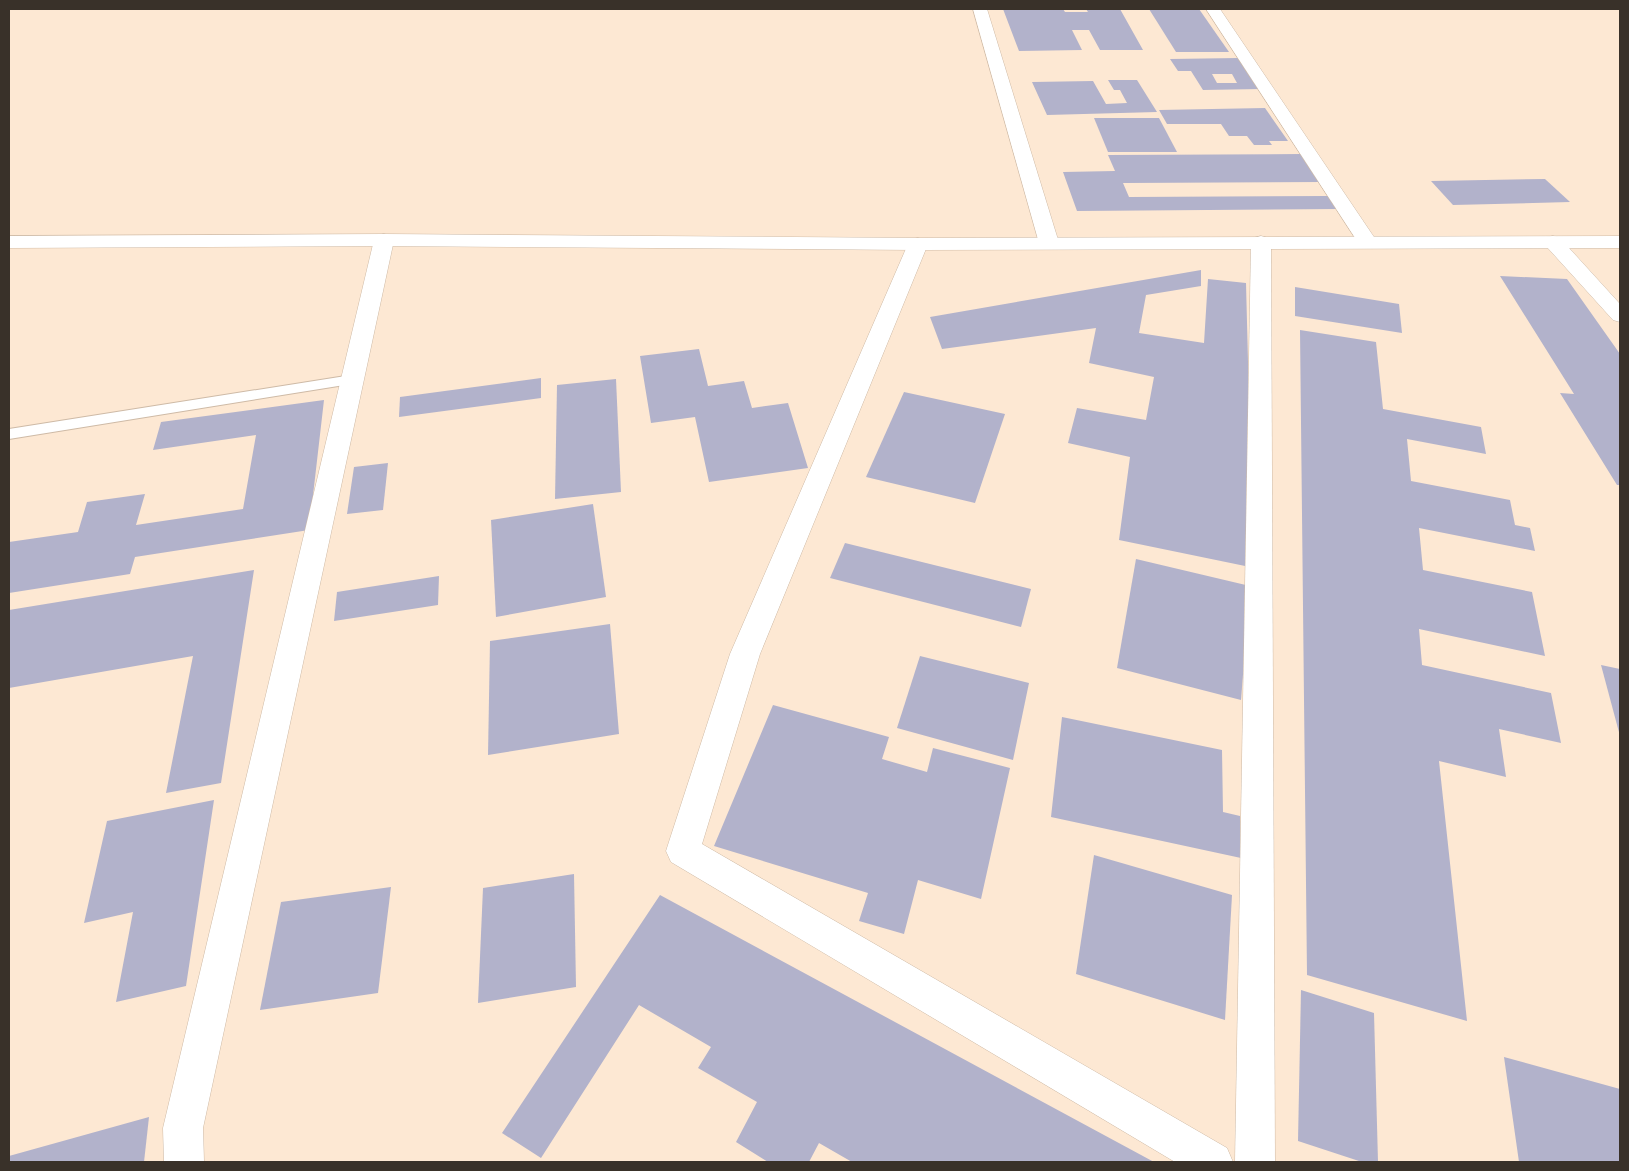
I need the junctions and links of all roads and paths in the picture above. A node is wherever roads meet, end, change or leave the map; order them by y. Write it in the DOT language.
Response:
graph roads {
  1 [pos="980,9"];
  2 [pos="1213,9"];
  3 [pos="384,240"];
  4 [pos="9,242"];
  5 [pos="1261,242"];
  6 [pos="1553,242"];
  7 [pos="1620,242"];
  8 [pos="1049,243"];
  9 [pos="1368,243"];
  10 [pos="918,244"];
  11 [pos="1620,316"];
  12 [pos="352,380"];
  13 [pos="9,434"];
  14 [pos="184,1162"];
  15 [pos="1213,1162"];
  16 [pos="1255,1162"];
  1 -- 8 [label="street"];
  2 -- 9 [label="street"];
  3 -- 4 [label="street"];
  3 -- 10 [label="street"];
  3 -- 12 [label="street"];
  5 -- 8 [label="street"];
  5 -- 9 [label="street"];
  5 -- 16 [label="street"];
  6 -- 7 [label="street"];
  6 -- 9 [label="street"];
  6 -- 11 [label="street"];
  8 -- 10 [label="street"];
  10 -- 15 [label="street"];
  12 -- 13 [label="lane"];
  12 -- 14 [label="street"];
}
